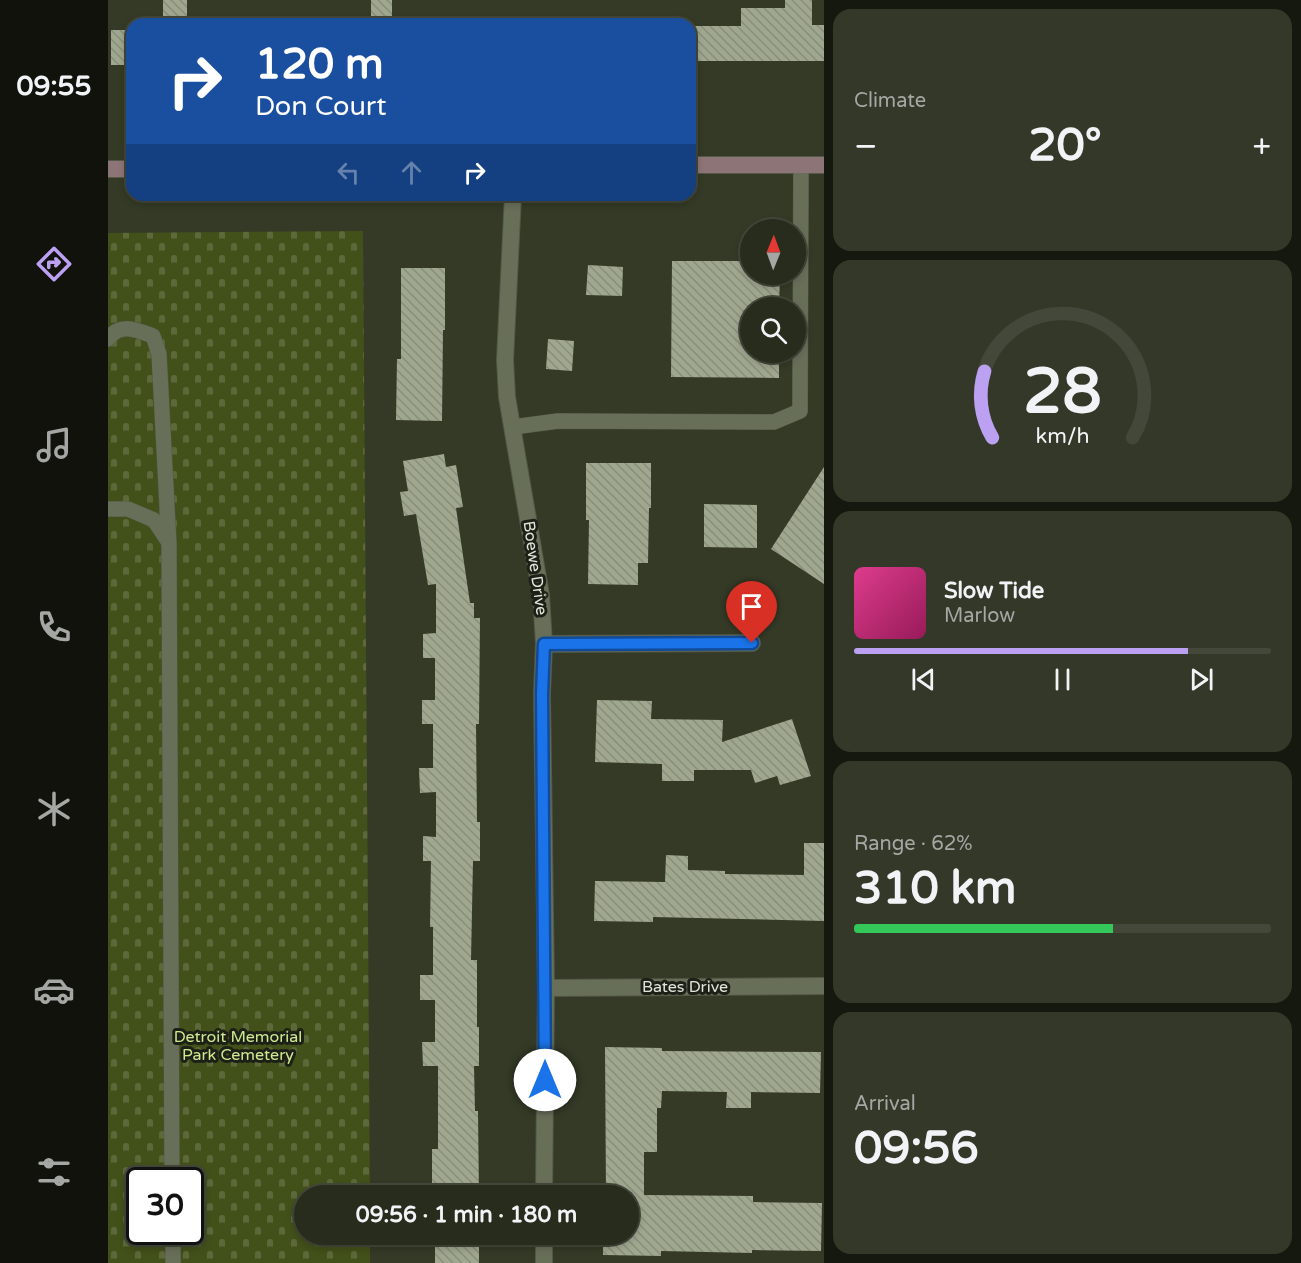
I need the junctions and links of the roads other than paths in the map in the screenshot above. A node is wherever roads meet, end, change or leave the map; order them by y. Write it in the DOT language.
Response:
graph roads {
  1 [pos="696,165"];
  2 [pos="801,165"];
  3 [pos="824,165"];
  4 [pos="108,169"];
  5 [pos="126,169"];
  6 [pos="513,201"];
  7 [pos="108,339"];
  8 [pos="513,427"];
  9 [pos="108,509"];
  10 [pos="169,544"];
  11 [pos="752,643"];
  12 [pos="544,644"];
  13 [pos="824,986"];
  14 [pos="546,988"];
  15 [pos="172,1167"];
  16 [pos="544,1185"];
  17 [pos="173,1245"];
  18 [pos="544,1245"];
  19 [pos="173,1263"];
  20 [pos="544,1263"];
  1 -- 2 [label="main road"];
  2 -- 3 [label="main road"];
  2 -- 8 [label="lane"];
  4 -- 5 [label="main road"];
  6 -- 8 [label="street, Boewe Drive"];
  7 -- 10 [label="lane"];
  8 -- 12 [label="street, Boewe Drive"];
  9 -- 10 [label="lane"];
  10 -- 15 [label="lane"];
  11 -- 12 [label="street"];
  12 -- 14 [label="street, Boewe Drive"];
  13 -- 14 [label="street, Bates Drive"];
  14 -- 16 [label="street, Boewe Drive"];
  17 -- 19 [label="lane"];
  18 -- 20 [label="street"];
}
